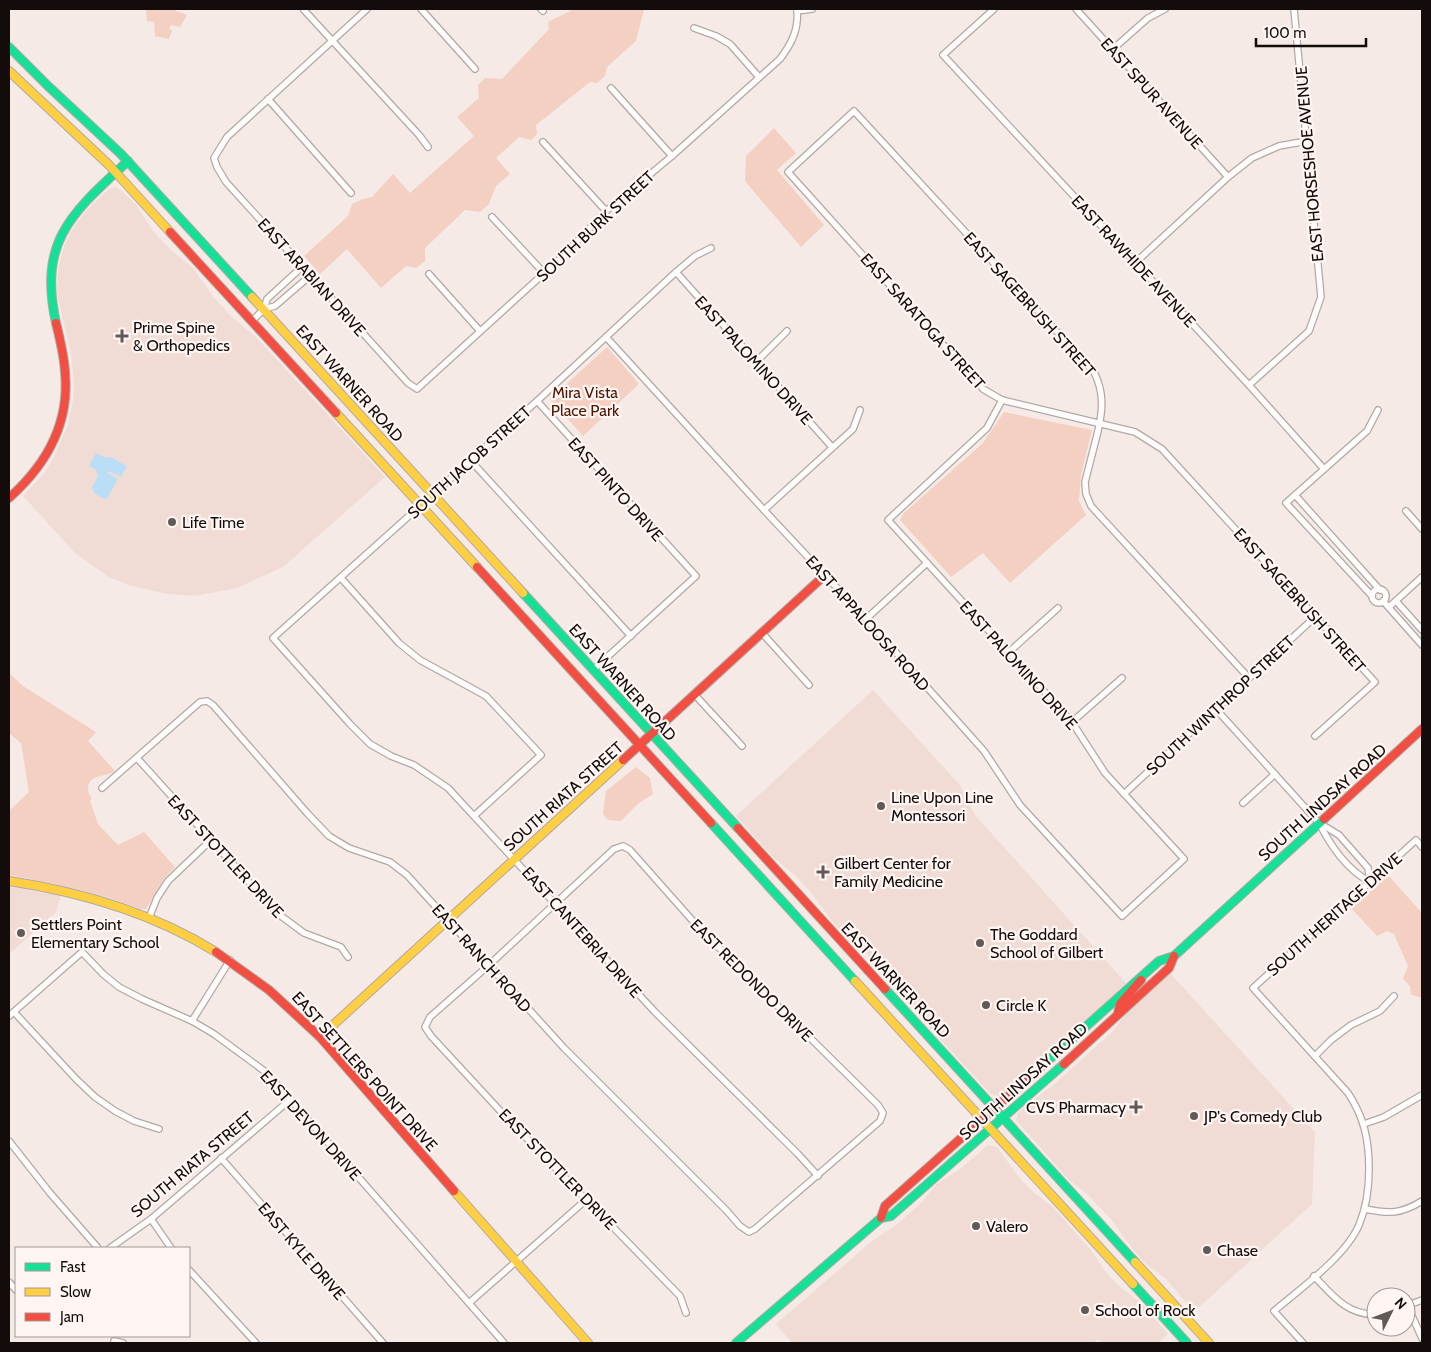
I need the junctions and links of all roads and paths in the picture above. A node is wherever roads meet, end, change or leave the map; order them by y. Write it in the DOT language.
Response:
graph roads {
  1 [pos="367,9"];
  2 [pos="421,9"];
  3 [pos="812,9"];
  4 [pos="994,9"];
  5 [pos="1076,9"];
  6 [pos="1164,9"];
  7 [pos="1294,9"];
  8 [pos="304,10"];
  9 [pos="797,10"];
  10 [pos="694,28"];
  11 [pos="332,40"];
  12 [pos="9,46"];
  13 [pos="1113,49"];
  14 [pos="22,60"];
  15 [pos="476,68"];
  16 [pos="9,71"];
  17 [pos="759,77"];
  18 [pos="611,88"];
  19 [pos="268,99"];
  20 [pos="1308,141"];
  21 [pos="542,142"];
  22 [pos="428,147"];
  23 [pos="672,156"];
  24 [pos="128,161"];
  25 [pos="788,172"];
  26 [pos="116,173"];
  27 [pos="1228,177"];
  28 [pos="351,193"];
  29 [pos="606,211"];
  30 [pos="492,217"];
  31 [pos="711,248"];
  32 [pos="1136,263"];
  33 [pos="303,266"];
  34 [pos="676,272"];
  35 [pos="544,273"];
  36 [pos="429,274"];
  37 [pos="311,275"];
  38 [pos="264,309"];
  39 [pos="252,321"];
  40 [pos="480,331"];
  41 [pos="787,331"];
  42 [pos="606,337"];
  43 [pos="756,362"];
  44 [pos="1249,385"];
  45 [pos="418,389"];
  46 [pos="1002,400"];
  47 [pos="536,401"];
  48 [pos="860,410"];
  49 [pos="1378,410"];
  50 [pos="1100,424"];
  51 [pos="832,447"];
  52 [pos="471,461"];
  53 [pos="1324,469"];
  54 [pos="433,494"];
  55 [pos="1295,495"];
  56 [pos="9,498"];
  57 [pos="421,506"];
  58 [pos="764,510"];
  59 [pos="1406,512"];
  60 [pos="1422,529"];
  61 [pos="1336,541"];
  62 [pos="1327,548"];
  63 [pos="1352,559"];
  64 [pos="927,563"];
  65 [pos="1344,566"];
  66 [pos="825,576"];
  67 [pos="1422,577"];
  68 [pos="342,578"];
  69 [pos="1380,590"];
  70 [pos="1372,596"];
  71 [pos="1383,601"];
  72 [pos="1396,601"];
  73 [pos="1389,607"];
  74 [pos="1058,608"];
  75 [pos="1316,616"];
  76 [pos="866,619"];
  77 [pos="1422,630"];
  78 [pos="762,633"];
  79 [pos="631,636"];
  80 [pos="273,638"];
  81 [pos="1422,645"];
  82 [pos="1009,652"];
  83 [pos="593,670"];
  84 [pos="1122,678"];
  85 [pos="1249,678"];
  86 [pos="809,685"];
  87 [pos="695,695"];
  88 [pos="1216,708"];
  89 [pos="1072,722"];
  90 [pos="1422,729"];
  91 [pos="652,734"];
  92 [pos="1314,736"];
  93 [pos="640,745"];
  94 [pos="742,746"];
  95 [pos="137,758"];
  96 [pos="1275,774"];
  97 [pos="102,788"];
  98 [pos="1124,794"];
  99 [pos="1243,803"];
  100 [pos="475,815"];
  101 [pos="1319,823"];
  102 [pos="211,840"];
  103 [pos="1422,847"];
  104 [pos="515,859"];
  105 [pos="1184,859"];
  106 [pos="9,881"];
  107 [pos="1370,882"];
  108 [pos="555,903"];
  109 [pos="149,918"];
  110 [pos="448,920"];
  111 [pos="849,950"];
  112 [pos="1174,956"];
  113 [pos="348,958"];
  114 [pos="230,960"];
  115 [pos="837,960"];
  116 [pos="489,965"];
  117 [pos="1142,976"];
  118 [pos="1394,996"];
  119 [pos="14,1012"];
  120 [pos="1118,1013"];
  121 [pos="9,1016"];
  122 [pos="192,1022"];
  123 [pos="320,1037"];
  124 [pos="1315,1056"];
  125 [pos="1422,1095"];
  126 [pos="290,1099"];
  127 [pos="996,1108"];
  128 [pos="1004,1118"];
  129 [pos="983,1120"];
  130 [pos="1364,1124"];
  131 [pos="159,1129"];
  132 [pos="991,1129"];
  133 [pos="9,1141"];
  134 [pos="221,1158"];
  135 [pos="818,1176"];
  136 [pos="587,1199"];
  137 [pos="1422,1201"];
  138 [pos="1365,1209"];
  139 [pos="881,1218"];
  140 [pos="151,1219"];
  141 [pos="97,1247"];
  142 [pos="111,1247"];
  143 [pos="170,1247"];
  144 [pos="516,1261"];
  145 [pos="190,1271"];
  146 [pos="1314,1276"];
  147 [pos="1149,1278"];
  148 [pos="1137,1289"];
  149 [pos="469,1303"];
  150 [pos="1366,1313"];
  151 [pos="686,1314"];
  152 [pos="1416,1325"];
  153 [pos="1422,1338"];
  154 [pos="114,1341"];
  155 [pos="123,1343"];
  156 [pos="256,1343"];
  157 [pos="383,1343"];
  158 [pos="504,1343"];
  159 [pos="588,1343"];
  160 [pos="736,1343"];
  161 [pos="1187,1343"];
  162 [pos="1209,1343"];
  163 [pos="1303,1343"];
  1 -- 11 [label="street"];
  2 -- 15 [label="street"];
  3 -- 9 [label="street, SOUTH BURK STREET"];
  4 -- 32 [label="street, EAST RAWHIDE AVENUE"];
  5 -- 13 [label="street, EAST SPUR AVENUE"];
  6 -- 13 [label="street"];
  7 -- 20 [label="street, EAST HORSESHOE AVENUE"];
  8 -- 11 [label="street"];
  9 -- 17 [label="street, SOUTH BURK STREET"];
  10 -- 17 [label="street"];
  11 -- 19 [label="street"];
  11 -- 22 [label="street"];
  12 -- 14 [label="main road, EAST WARNER ROAD"];
  13 -- 27 [label="street, EAST SPUR AVENUE"];
  14 -- 16 [label="main road"];
  14 -- 24 [label="main road, EAST WARNER ROAD"];
  16 -- 26 [label="main road, EAST WARNER ROAD"];
  17 -- 23 [label="street, SOUTH BURK STREET"];
  18 -- 23 [label="street"];
  19 -- 28 [label="street"];
  19 -- 33 [label="street, EAST ARABIAN DRIVE"];
  20 -- 27 [label="street"];
  20 -- 44 [label="street, EAST HORSESHOE AVENUE"];
  21 -- 29 [label="street"];
  23 -- 29 [label="street, SOUTH BURK STREET"];
  24 -- 26 [label="main road"];
  24 -- 38 [label="main road, EAST WARNER ROAD"];
  25 -- 46 [label="street, EAST SARATOGA STREET"];
  25 -- 50 [label="street, EAST SAGEBRUSH STREET"];
  26 -- 39 [label="main road, EAST WARNER ROAD"];
  26 -- 56 [label="main road"];
  27 -- 32 [label="street"];
  29 -- 35 [label="street, SOUTH BURK STREET"];
  30 -- 35 [label="street"];
  31 -- 34 [label="street, SOUTH JACOB STREET"];
  32 -- 44 [label="street, EAST RAWHIDE AVENUE"];
  33 -- 37 [label="street, EAST ARABIAN DRIVE"];
  33 -- 38 [label="street"];
  34 -- 42 [label="street, SOUTH JACOB STREET"];
  34 -- 43 [label="street, EAST PALOMINO DRIVE"];
  35 -- 40 [label="street, SOUTH BURK STREET"];
  36 -- 40 [label="street"];
  37 -- 38 [label="street"];
  37 -- 45 [label="street, EAST ARABIAN DRIVE"];
  38 -- 39 [label="street"];
  38 -- 54 [label="main road, EAST WARNER ROAD"];
  39 -- 57 [label="main road, EAST WARNER ROAD"];
  40 -- 45 [label="street, SOUTH BURK STREET"];
  41 -- 43 [label="street"];
  42 -- 47 [label="street, SOUTH JACOB STREET"];
  42 -- 58 [label="street, EAST APPALOOSA ROAD"];
  43 -- 51 [label="street, EAST PALOMINO DRIVE"];
  44 -- 53 [label="street, EAST RAWHIDE AVENUE"];
  46 -- 50 [label="street, EAST SARATOGA STREET"];
  46 -- 64 [label="street, EAST PALOMINO DRIVE"];
  47 -- 52 [label="street, SOUTH JACOB STREET"];
  47 -- 79 [label="street, EAST PINTO DRIVE"];
  48 -- 51 [label="street"];
  49 -- 53 [label="street"];
  50 -- 75 [label="street, EAST SAGEBRUSH STREET"];
  50 -- 85 [label="street"];
  51 -- 58 [label="street"];
  52 -- 54 [label="street, SOUTH JACOB STREET"];
  52 -- 79 [label="street"];
  53 -- 55 [label="street"];
  54 -- 57 [label="street, SOUTH JACOB STREET"];
  54 -- 83 [label="main road, EAST WARNER ROAD"];
  55 -- 61 [label="street"];
  55 -- 62 [label="street"];
  57 -- 68 [label="street, SOUTH JACOB STREET"];
  57 -- 93 [label="main road, EAST WARNER ROAD"];
  58 -- 66 [label="street, EAST APPALOOSA ROAD"];
  59 -- 60 [label="street"];
  61 -- 62 [label="street"];
  61 -- 63 [label="street"];
  62 -- 65 [label="street"];
  63 -- 65 [label="street"];
  63 -- 69 [label="street"];
  64 -- 76 [label="street"];
  64 -- 82 [label="street, EAST PALOMINO DRIVE"];
  65 -- 70 [label="street"];
  66 -- 76 [label="street, EAST APPALOOSA ROAD"];
  66 -- 78 [label="main road, SOUTH RIATA STREET"];
  67 -- 72 [label="street"];
  68 -- 80 [label="street, SOUTH JACOB STREET"];
  68 -- 100 [label="street"];
  69 -- 70 [label="street"];
  69 -- 71 [label="street"];
  70 -- 71 [label="street"];
  71 -- 73 [label="street"];
  72 -- 73 [label="street"];
  72 -- 77 [label="street"];
  73 -- 81 [label="street"];
  74 -- 82 [label="street"];
  75 -- 85 [label="street, SOUTH WINTHROP STREET"];
  75 -- 92 [label="street, EAST SAGEBRUSH STREET"];
  76 -- 105 [label="street, EAST APPALOOSA ROAD"];
  78 -- 86 [label="street"];
  78 -- 87 [label="main road, SOUTH RIATA STREET"];
  79 -- 83 [label="street"];
  80 -- 100 [label="street, EAST CANTEBRIA DRIVE"];
  82 -- 89 [label="street, EAST PALOMINO DRIVE"];
  83 -- 91 [label="main road, EAST WARNER ROAD"];
  84 -- 89 [label="street"];
  85 -- 88 [label="street, SOUTH WINTHROP STREET"];
  87 -- 91 [label="main road, SOUTH RIATA STREET"];
  87 -- 94 [label="street"];
  88 -- 96 [label="street"];
  88 -- 98 [label="street, SOUTH WINTHROP STREET"];
  89 -- 98 [label="street, EAST PALOMINO DRIVE"];
  90 -- 101 [label="main road, SOUTH LINDSAY ROAD"];
  91 -- 93 [label="main road, SOUTH RIATA STREET"];
  91 -- 111 [label="main road, EAST WARNER ROAD"];
  93 -- 104 [label="main road, SOUTH RIATA STREET"];
  93 -- 115 [label="main road, EAST WARNER ROAD"];
  95 -- 97 [label="street"];
  95 -- 102 [label="street, EAST STOTTLER DRIVE"];
  95 -- 110 [label="street, EAST RANCH ROAD"];
  96 -- 99 [label="street"];
  96 -- 101 [label="street"];
  98 -- 105 [label="street, EAST PALOMINO DRIVE"];
  100 -- 104 [label="street, EAST CANTEBRIA DRIVE"];
  101 -- 107 [label="street"];
  101 -- 107 [label="street"];
  101 -- 112 [label="main road, SOUTH LINDSAY ROAD"];
  102 -- 109 [label="street"];
  102 -- 113 [label="street, EAST STOTTLER DRIVE"];
  103 -- 107 [label="street, SOUTH HERITAGE DRIVE"];
  104 -- 108 [label="street, EAST CANTEBRIA DRIVE"];
  104 -- 110 [label="main road, SOUTH RIATA STREET"];
  106 -- 109 [label="main road, EAST SETTLERS POINT DRIVE"];
  107 -- 124 [label="street, SOUTH HERITAGE DRIVE"];
  108 -- 116 [label="street"];
  108 -- 135 [label="street, EAST CANTEBRIA DRIVE"];
  108 -- 135 [label="street, EAST REDONDO DRIVE"];
  109 -- 114 [label="main road, EAST SETTLERS POINT DRIVE"];
  110 -- 116 [label="street, EAST RANCH ROAD"];
  110 -- 123 [label="main road, SOUTH RIATA STREET"];
  111 -- 115 [label="main road"];
  111 -- 127 [label="main road, EAST WARNER ROAD"];
  112 -- 117 [label="main road, SOUTH LINDSAY ROAD"];
  112 -- 120 [label="main road, SOUTH LINDSAY ROAD"];
  114 -- 122 [label="street"];
  114 -- 123 [label="main road, EAST SETTLERS POINT DRIVE"];
  115 -- 129 [label="main road, EAST WARNER ROAD"];
  116 -- 135 [label="street, EAST RANCH ROAD"];
  116 -- 136 [label="street, EAST STOTTLER DRIVE"];
  117 -- 120 [label="main road"];
  117 -- 127 [label="main road, SOUTH LINDSAY ROAD"];
  118 -- 124 [label="street"];
  119 -- 121 [label="street"];
  119 -- 122 [label="street, EAST DEVON DRIVE"];
  119 -- 131 [label="street"];
  120 -- 128 [label="main road, SOUTH LINDSAY ROAD"];
  122 -- 126 [label="street, EAST DEVON DRIVE"];
  123 -- 144 [label="main road, EAST SETTLERS POINT DRIVE"];
  124 -- 130 [label="street"];
  125 -- 130 [label="street"];
  126 -- 134 [label="street, SOUTH RIATA STREET"];
  126 -- 149 [label="street, EAST DEVON DRIVE"];
  127 -- 128 [label="main road, EAST WARNER ROAD"];
  127 -- 129 [label="main road, SOUTH LINDSAY ROAD"];
  128 -- 132 [label="main road, SOUTH LINDSAY ROAD"];
  128 -- 147 [label="main road, EAST WARNER ROAD"];
  129 -- 132 [label="main road, EAST WARNER ROAD"];
  129 -- 139 [label="main road, SOUTH LINDSAY ROAD"];
  130 -- 138 [label="street"];
  132 -- 139 [label="main road, SOUTH LINDSAY ROAD"];
  132 -- 148 [label="main road, EAST WARNER ROAD"];
  133 -- 141 [label="street"];
  134 -- 140 [label="street, SOUTH RIATA STREET"];
  134 -- 157 [label="street, EAST KYLE DRIVE"];
  136 -- 144 [label="street"];
  136 -- 151 [label="street, EAST STOTTLER DRIVE"];
  137 -- 138 [label="street"];
  138 -- 146 [label="street"];
  139 -- 160 [label="main road, SOUTH LINDSAY ROAD"];
  140 -- 142 [label="street, SOUTH RIATA STREET"];
  140 -- 143 [label="street"];
  144 -- 149 [label="street"];
  144 -- 159 [label="main road, EAST SETTLERS POINT DRIVE"];
  145 -- 156 [label="street"];
  146 -- 150 [label="street"];
  146 -- 163 [label="street"];
  147 -- 148 [label="main road"];
  147 -- 162 [label="main road, EAST WARNER ROAD"];
  148 -- 161 [label="main road, EAST WARNER ROAD"];
  149 -- 158 [label="street, EAST DEVON DRIVE"];
  152 -- 153 [label="street"];
  154 -- 155 [label="street"];
}
